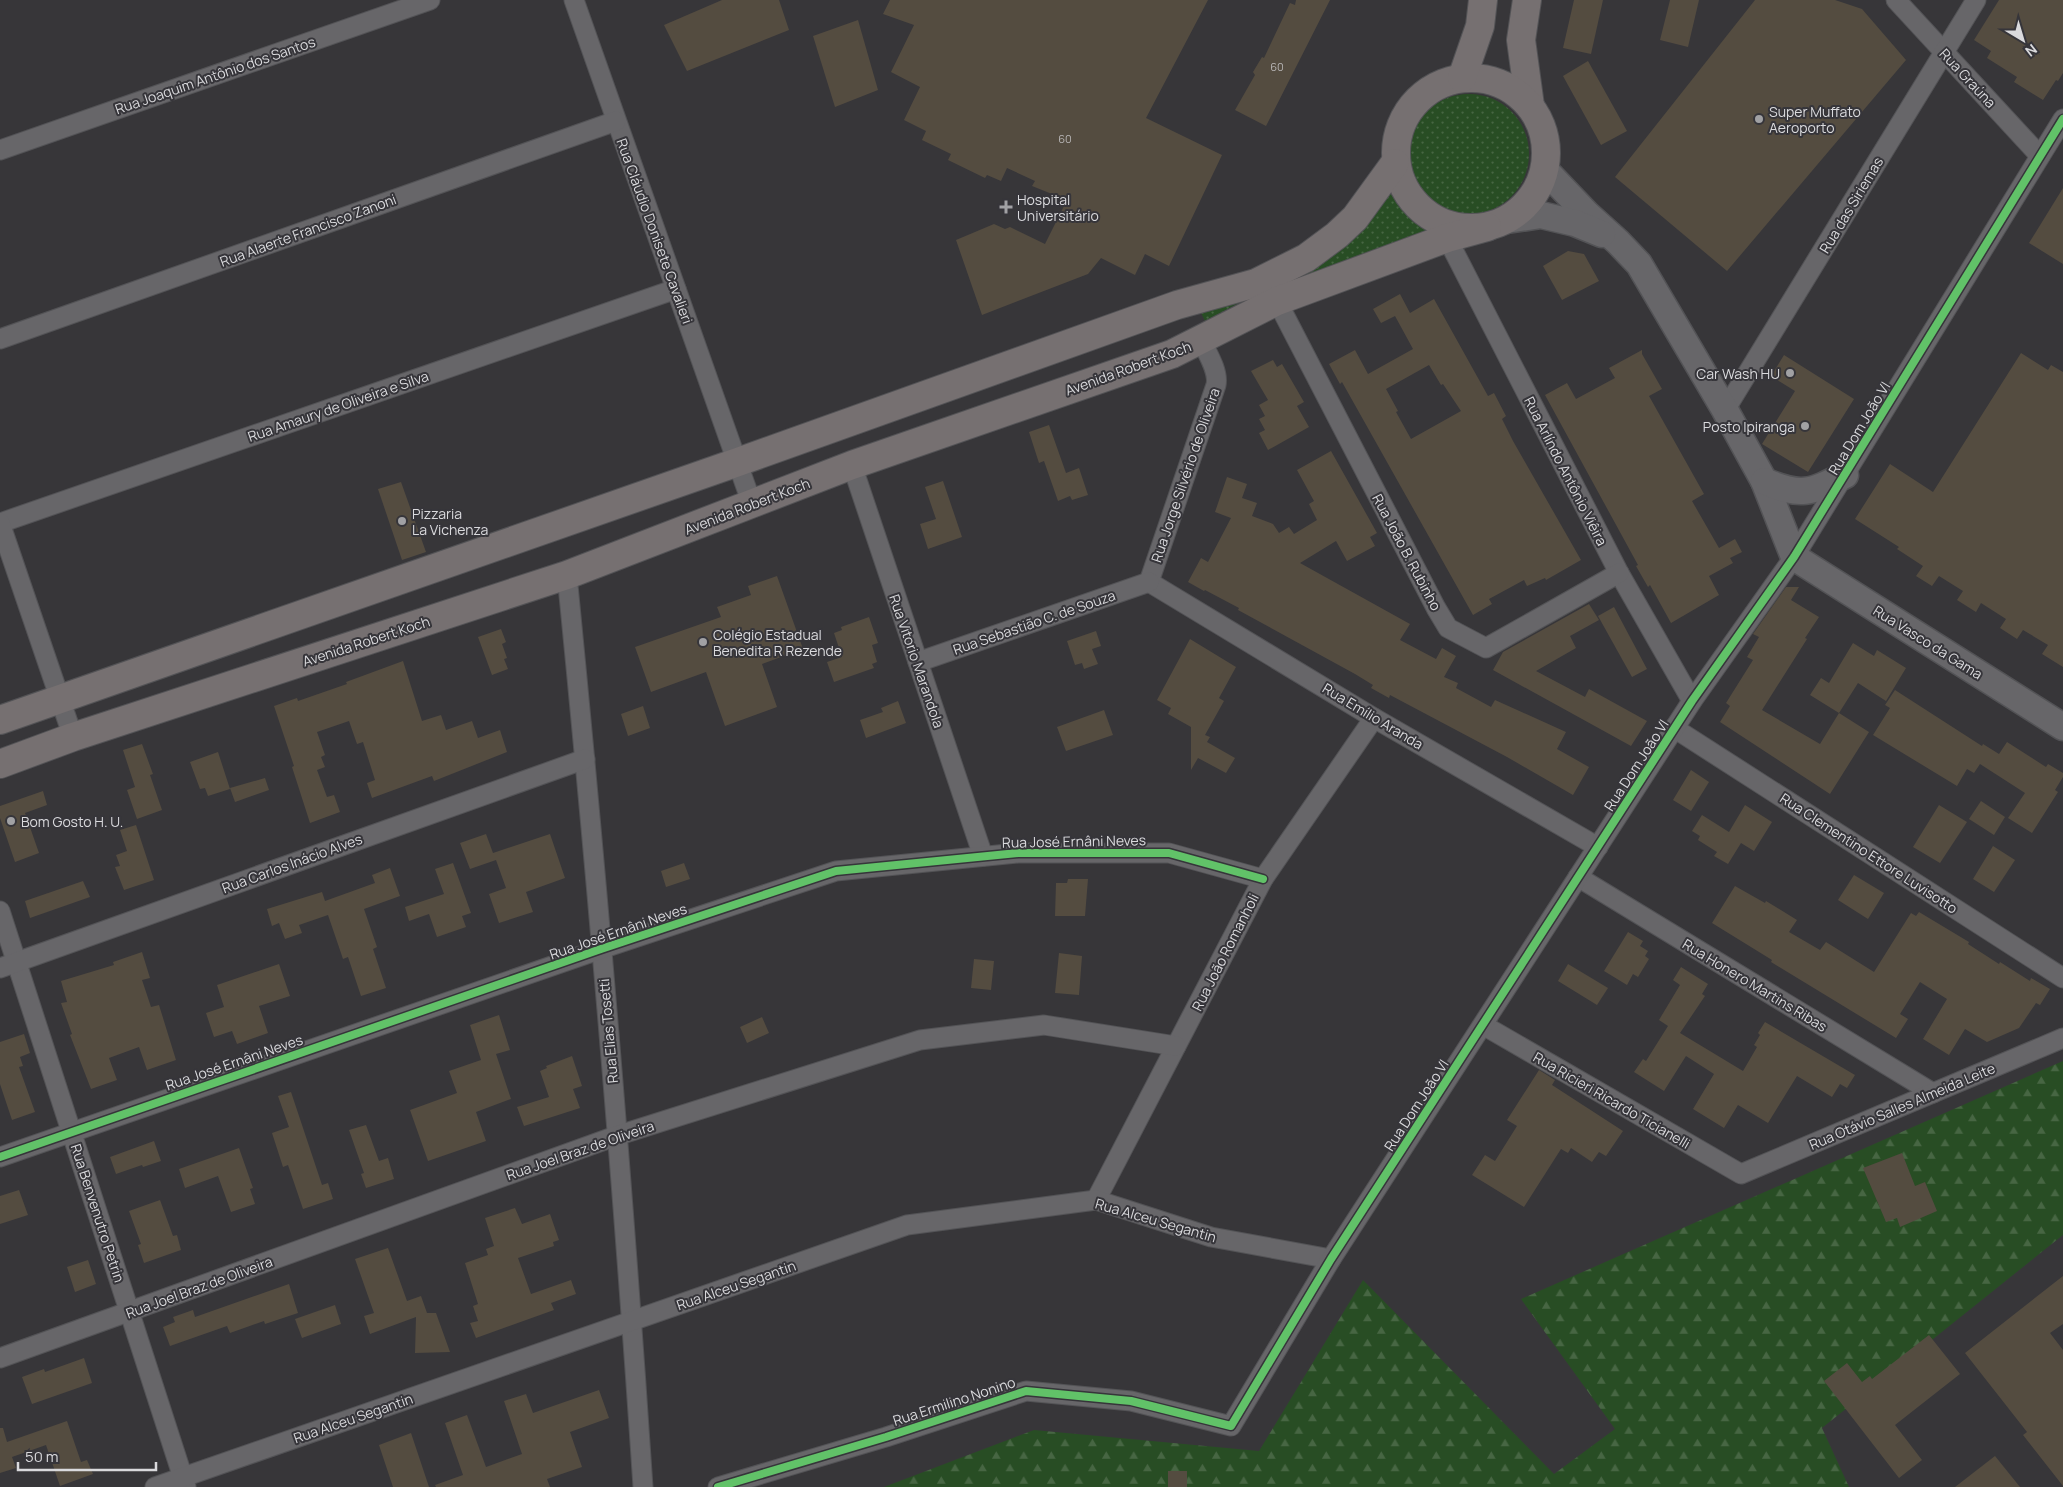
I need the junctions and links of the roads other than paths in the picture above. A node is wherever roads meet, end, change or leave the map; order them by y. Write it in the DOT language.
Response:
graph roads {
  1 [pos="430,0"];
  2 [pos="574,0"];
  3 [pos="1484,0"];
  4 [pos="1527,0"];
  5 [pos="1896,0"];
  6 [pos="1976,0"];
  7 [pos="1944,52"];
  8 [pos="1462,78"];
  9 [pos="1530,106"];
  10 [pos="2063,119"];
  11 [pos="616,121"];
  12 [pos="0,150"];
  13 [pos="2040,156"];
  14 [pos="1395,163"];
  15 [pos="1545,170"];
  16 [pos="1497,223"];
  17 [pos="1447,238"];
  18 [pos="1618,242"];
  19 [pos="676,289"];
  20 [pos="1277,301"];
  21 [pos="1167,310"];
  22 [pos="0,339"];
  23 [pos="1201,340"];
  24 [pos="1172,354"];
  25 [pos="1725,410"];
  26 [pos="738,462"];
  27 [pos="852,465"];
  28 [pos="1845,475"];
  29 [pos="1764,480"];
  30 [pos="752,504"];
  31 [pos="0,523"];
  32 [pos="1794,557"];
  33 [pos="1619,573"];
  34 [pos="567,575"];
  35 [pos="1149,582"];
  36 [pos="918,662"];
  37 [pos="61,698"];
  38 [pos="1692,701"];
  39 [pos="1374,718"];
  40 [pos="0,720"];
  41 [pos="2063,727"];
  42 [pos="1674,728"];
  43 [pos="74,737"];
  44 [pos="585,759"];
  45 [pos="0,764"];
  46 [pos="1598,847"];
  47 [pos="982,856"];
  48 [pos="1578,877"];
  49 [pos="1263,879"];
  50 [pos="0,911"];
  51 [pos="601,949"];
  52 [pos="8,965"];
  53 [pos="2063,978"];
  54 [pos="1483,1025"];
  55 [pos="2063,1038"];
  56 [pos="1176,1046"];
  57 [pos="1932,1093"];
  58 [pos="71,1132"];
  59 [pos="616,1136"];
  60 [pos="0,1157"];
  61 [pos="1741,1174"];
  62 [pos="1096,1200"];
  63 [pos="1331,1259"];
  64 [pos="130,1312"];
  65 [pos="632,1321"];
  66 [pos="0,1358"];
  67 [pos="1231,1426"];
  68 [pos="184,1482"];
  69 [pos="155,1487"];
  70 [pos="643,1487"];
  71 [pos="718,1487"];
  1 -- 12 [label="street, Rua Joaquim Antônio dos Santos"];
  2 -- 11 [label="street, Rua Cláudio Donisete Cavalieri"];
  3 -- 8 [label="main road"];
  4 -- 9 [label="main road"];
  5 -- 7 [label="street, Rua Graúna"];
  6 -- 7 [label="street, Rua das Siriemas"];
  7 -- 13 [label="street, Rua Graúna"];
  7 -- 25 [label="street, Rua das Siriemas"];
  8 -- 9 [label="main road"];
  8 -- 14 [label="main road"];
  9 -- 15 [label="main road"];
  10 -- 13 [label="street, Rua Dom João VI"];
  11 -- 19 [label="street, Rua Cláudio Donisete Cavalieri"];
  11 -- 22 [label="street, Rua Alaerte Francisco Zanoni"];
  13 -- 28 [label="street, Rua Dom João VI"];
  14 -- 16 [label="main road"];
  14 -- 21 [label="main road"];
  15 -- 16 [label="main road"];
  15 -- 18 [label="street, Avenida Robert Koch"];
  16 -- 17 [label="main road, Avenida Robert Koch"];
  16 -- 18 [label="street, Avenida Robert Koch"];
  17 -- 20 [label="main road, Avenida Robert Koch"];
  17 -- 33 [label="street, Rua Arlíndo Antônio Viêira"];
  18 -- 25 [label="street, Avenida Robert Koch"];
  19 -- 26 [label="street, Rua Cláudio Donisete Cavalieri"];
  19 -- 31 [label="street, Rua Amaury de Oliveira e Silva"];
  20 -- 23 [label="main road, Avenida Robert Koch"];
  20 -- 33 [label="street, Rua João B. Rubinho"];
  21 -- 23 [label="main road"];
  21 -- 24 [label="main road"];
  21 -- 26 [label="main road"];
  23 -- 24 [label="main road, Avenida Robert Koch"];
  23 -- 35 [label="street, Rua Jorge Silvério de Oliveira"];
  24 -- 27 [label="main road, Avenida Robert Koch"];
  25 -- 29 [label="street, Avenida Robert Koch"];
  26 -- 30 [label="street, Rua Cláudio Donisete Cavalieri"];
  26 -- 37 [label="main road"];
  27 -- 30 [label="main road, Avenida Robert Koch"];
  27 -- 36 [label="street, Rua Vitorio Marandola"];
  28 -- 29 [label="street"];
  28 -- 32 [label="street, Rua Dom João VI"];
  29 -- 32 [label="street, Avenida Robert Koch"];
  30 -- 34 [label="main road, Avenida Robert Koch"];
  31 -- 37 [label="street"];
  32 -- 38 [label="street, Rua Dom João VI"];
  32 -- 41 [label="street, Rua Vasco da Gama"];
  33 -- 38 [label="street, Rua Arlíndo Antônio Viêira"];
  34 -- 43 [label="main road, Avenida Robert Koch"];
  34 -- 44 [label="street, Rua Elias Tosetti"];
  35 -- 36 [label="street, Rua Sebastião C. de Souza"];
  35 -- 39 [label="street, Rua Emílio Aranda"];
  36 -- 47 [label="street, Rua Vitorio Marandola"];
  37 -- 40 [label="main road"];
  37 -- 43 [label="street"];
  38 -- 42 [label="street, Rua Dom João VI"];
  39 -- 46 [label="street, Rua Emílio Aranda"];
  39 -- 49 [label="street, Rua João Romanholi"];
  42 -- 46 [label="street, Rua Dom João VI"];
  42 -- 53 [label="street, Rua Clementino Ettore Luvisotto"];
  43 -- 45 [label="main road, Avenida Robert Koch"];
  44 -- 51 [label="street, Rua Elias Tosetti"];
  44 -- 52 [label="street, Rua Carlos Inácio Alves"];
  46 -- 48 [label="street, Rua Dom João VI"];
  47 -- 49 [label="street, Rua José Ernâni Neves"];
  47 -- 51 [label="street, Rua José Ernâni Neves"];
  48 -- 54 [label="street, Rua Dom João VI"];
  48 -- 57 [label="street, Rua Honero Martins Ribas"];
  49 -- 56 [label="street, Rua João Romanholi"];
  50 -- 52 [label="street, Rua Benvenutro Petrin"];
  51 -- 58 [label="street, Rua José Ernâni Neves"];
  51 -- 59 [label="street, Rua Elias Tosetti"];
  52 -- 58 [label="street, Rua Benvenutro Petrin"];
  54 -- 61 [label="street, Rua Ricieri Ricardo Ticianelli"];
  54 -- 63 [label="street, Rua Dom João VI"];
  55 -- 57 [label="street, Rua Otávio Salles Almeida Leite"];
  56 -- 59 [label="street, Rua Joel Braz de Oliveira"];
  56 -- 62 [label="street, Rua João Romanholi"];
  57 -- 61 [label="street, Rua Otávio Salles Almeida Leite"];
  58 -- 60 [label="street, Rua José Ernâni Neves"];
  58 -- 64 [label="street, Rua Benvenutro Petrin"];
  59 -- 64 [label="street, Rua Joel Braz de Oliveira"];
  59 -- 65 [label="street, Rua Elias Tosetti"];
  62 -- 63 [label="street, Rua Alceu Segantin"];
  62 -- 65 [label="street, Rua Alceu Segantin"];
  63 -- 67 [label="street, Rua Dom João VI"];
  64 -- 66 [label="street, Rua Joel Braz de Oliveira"];
  64 -- 68 [label="street, Rua Benvenutro Petrin"];
  65 -- 68 [label="street, Rua Alceu Segantin"];
  65 -- 70 [label="street, Rua Elias Tosetti"];
  67 -- 71 [label="street, Rua Ermilino Nonino"];
  68 -- 69 [label="street, Rua Alceu Segantin"];
}
